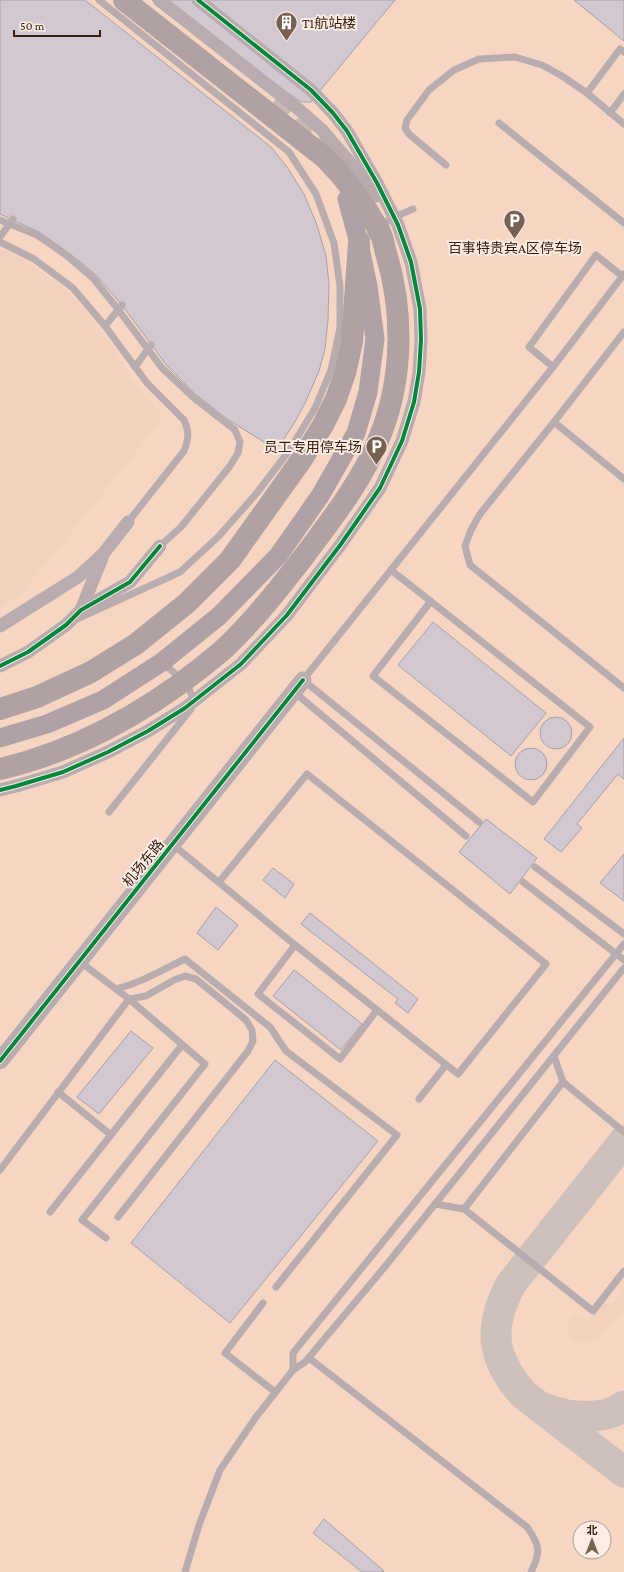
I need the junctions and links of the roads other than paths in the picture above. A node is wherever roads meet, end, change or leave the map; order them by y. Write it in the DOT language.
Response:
graph roads {
  1 [pos="99,0"];
  2 [pos="124,0"];
  3 [pos="159,0"];
  4 [pos="198,0"];
  5 [pos="624,52"];
  6 [pos="587,94"];
  7 [pos="624,94"];
  8 [pos="610,113"];
  9 [pos="499,122"];
  10 [pos="624,124"];
  11 [pos="347,159"];
  12 [pos="446,165"];
  13 [pos="347,199"];
  14 [pos="413,209"];
  15 [pos="0,220"];
  16 [pos="13,220"];
  17 [pos="385,221"];
  18 [pos="624,224"];
  19 [pos="0,238"];
  20 [pos="0,242"];
  21 [pos="359,243"];
  22 [pos="623,275"];
  23 [pos="122,305"];
  24 [pos="105,326"];
  25 [pos="624,332"];
  26 [pos="151,345"];
  27 [pos="135,367"];
  28 [pos="553,367"];
  29 [pos="554,422"];
  30 [pos="624,479"];
  31 [pos="128,522"];
  32 [pos="160,546"];
  33 [pos="103,554"];
  34 [pos="391,570"];
  35 [pos="431,602"];
  36 [pos="81,610"];
  37 [pos="66,625"];
  38 [pos="0,626"];
  39 [pos="162,662"];
  40 [pos="0,666"];
  41 [pos="197,678"];
  42 [pos="187,684"];
  43 [pos="298,686"];
  44 [pos="624,688"];
  45 [pos="0,709"];
  46 [pos="0,738"];
  47 [pos="0,769"];
  48 [pos="0,790"];
  49 [pos="109,812"];
  50 [pos="478,822"];
  51 [pos="466,836"];
  52 [pos="172,844"];
  53 [pos="535,867"];
  54 [pos="219,882"];
  55 [pos="523,882"];
  56 [pos="624,934"];
  57 [pos="624,944"];
  58 [pos="295,945"];
  59 [pos="617,954"];
  60 [pos="624,960"];
  61 [pos="79,961"];
  62 [pos="624,968"];
  63 [pos="116,989"];
  64 [pos="129,998"];
  65 [pos="377,1010"];
  66 [pos="182,1045"];
  67 [pos="554,1056"];
  68 [pos="0,1061"];
  69 [pos="446,1065"];
  70 [pos="563,1082"];
  71 [pos="58,1092"];
  72 [pos="419,1099"];
  73 [pos="624,1132"];
  74 [pos="111,1135"];
  75 [pos="0,1170"];
  76 [pos="435,1204"];
  77 [pos="464,1209"];
  78 [pos="50,1212"];
  79 [pos="118,1217"];
  80 [pos="106,1238"];
  81 [pos="624,1271"];
  82 [pos="276,1287"];
  83 [pos="263,1302"];
  84 [pos="307,1360"];
  85 [pos="293,1370"];
  86 [pos="275,1392"];
  87 [pos="185,1572"];
  88 [pos="531,1572"];
  1 -- 37 [label="lane"];
  2 -- 17 [label="highway, bridge"];
  3 -- 11 [label="street"];
  4 -- 17 [label="street, bridge"];
  5 -- 6 [label="lane"];
  6 -- 8 [label="lane"];
  6 -- 12 [label="lane"];
  7 -- 8 [label="lane"];
  8 -- 10 [label="lane"];
  9 -- 18 [label="lane"];
  11 -- 17 [label="street, bridge"];
  11 -- 17 [label="street, bridge"];
  13 -- 17 [label="lane"];
  13 -- 21 [label="main road"];
  14 -- 17 [label="lane"];
  15 -- 32 [label="lane"];
  16 -- 19 [label="lane, bridge"];
  17 -- 21 [label="lane"];
  17 -- 47 [label="highway, bridge"];
  17 -- 48 [label="street, bridge"];
  20 -- 24 [label="lane"];
  21 -- 39 [label="main road"];
  21 -- 45 [label="highway"];
  22 -- 28 [label="lane"];
  22 -- 28 [label="lane"];
  23 -- 24 [label="lane, bridge"];
  24 -- 27 [label="lane"];
  25 -- 29 [label="lane"];
  26 -- 27 [label="lane, bridge"];
  27 -- 31 [label="lane"];
  28 -- 34 [label="lane"];
  29 -- 30 [label="lane"];
  29 -- 44 [label="lane"];
  31 -- 33 [label="street"];
  32 -- 36 [label="street"];
  33 -- 36 [label="street"];
  33 -- 38 [label="street"];
  34 -- 35 [label="lane"];
  34 -- 43 [label="lane"];
  35 -- 35 [label="lane"];
  36 -- 37 [label="street"];
  37 -- 40 [label="street"];
  39 -- 42 [label="lane"];
  39 -- 46 [label="main road"];
  41 -- 42 [label="lane"];
  42 -- 49 [label="lane"];
  43 -- 50 [label="lane"];
  43 -- 51 [label="lane"];
  43 -- 52 [label="street, 机场东路"];
  52 -- 54 [label="lane"];
  52 -- 61 [label="street, 机场东路"];
  53 -- 56 [label="lane"];
  54 -- 58 [label="lane"];
  54 -- 69 [label="lane"];
  55 -- 59 [label="lane"];
  57 -- 59 [label="lane"];
  58 -- 65 [label="lane"];
  58 -- 65 [label="lane"];
  59 -- 60 [label="lane"];
  59 -- 85 [label="lane"];
  61 -- 63 [label="lane"];
  61 -- 68 [label="street, 机场东路"];
  62 -- 67 [label="lane"];
  63 -- 64 [label="lane"];
  63 -- 82 [label="lane"];
  64 -- 66 [label="lane"];
  64 -- 71 [label="lane"];
  64 -- 79 [label="lane"];
  65 -- 69 [label="lane"];
  66 -- 74 [label="lane"];
  66 -- 80 [label="lane"];
  67 -- 70 [label="lane"];
  67 -- 76 [label="lane"];
  69 -- 72 [label="lane"];
  70 -- 73 [label="lane"];
  70 -- 77 [label="lane"];
  71 -- 74 [label="lane"];
  71 -- 75 [label="lane"];
  74 -- 78 [label="lane"];
  76 -- 77 [label="lane"];
  76 -- 84 [label="lane"];
  77 -- 81 [label="lane"];
  83 -- 86 [label="lane"];
  84 -- 85 [label="lane"];
  84 -- 88 [label="lane"];
  85 -- 86 [label="lane"];
  86 -- 87 [label="lane"];
}
